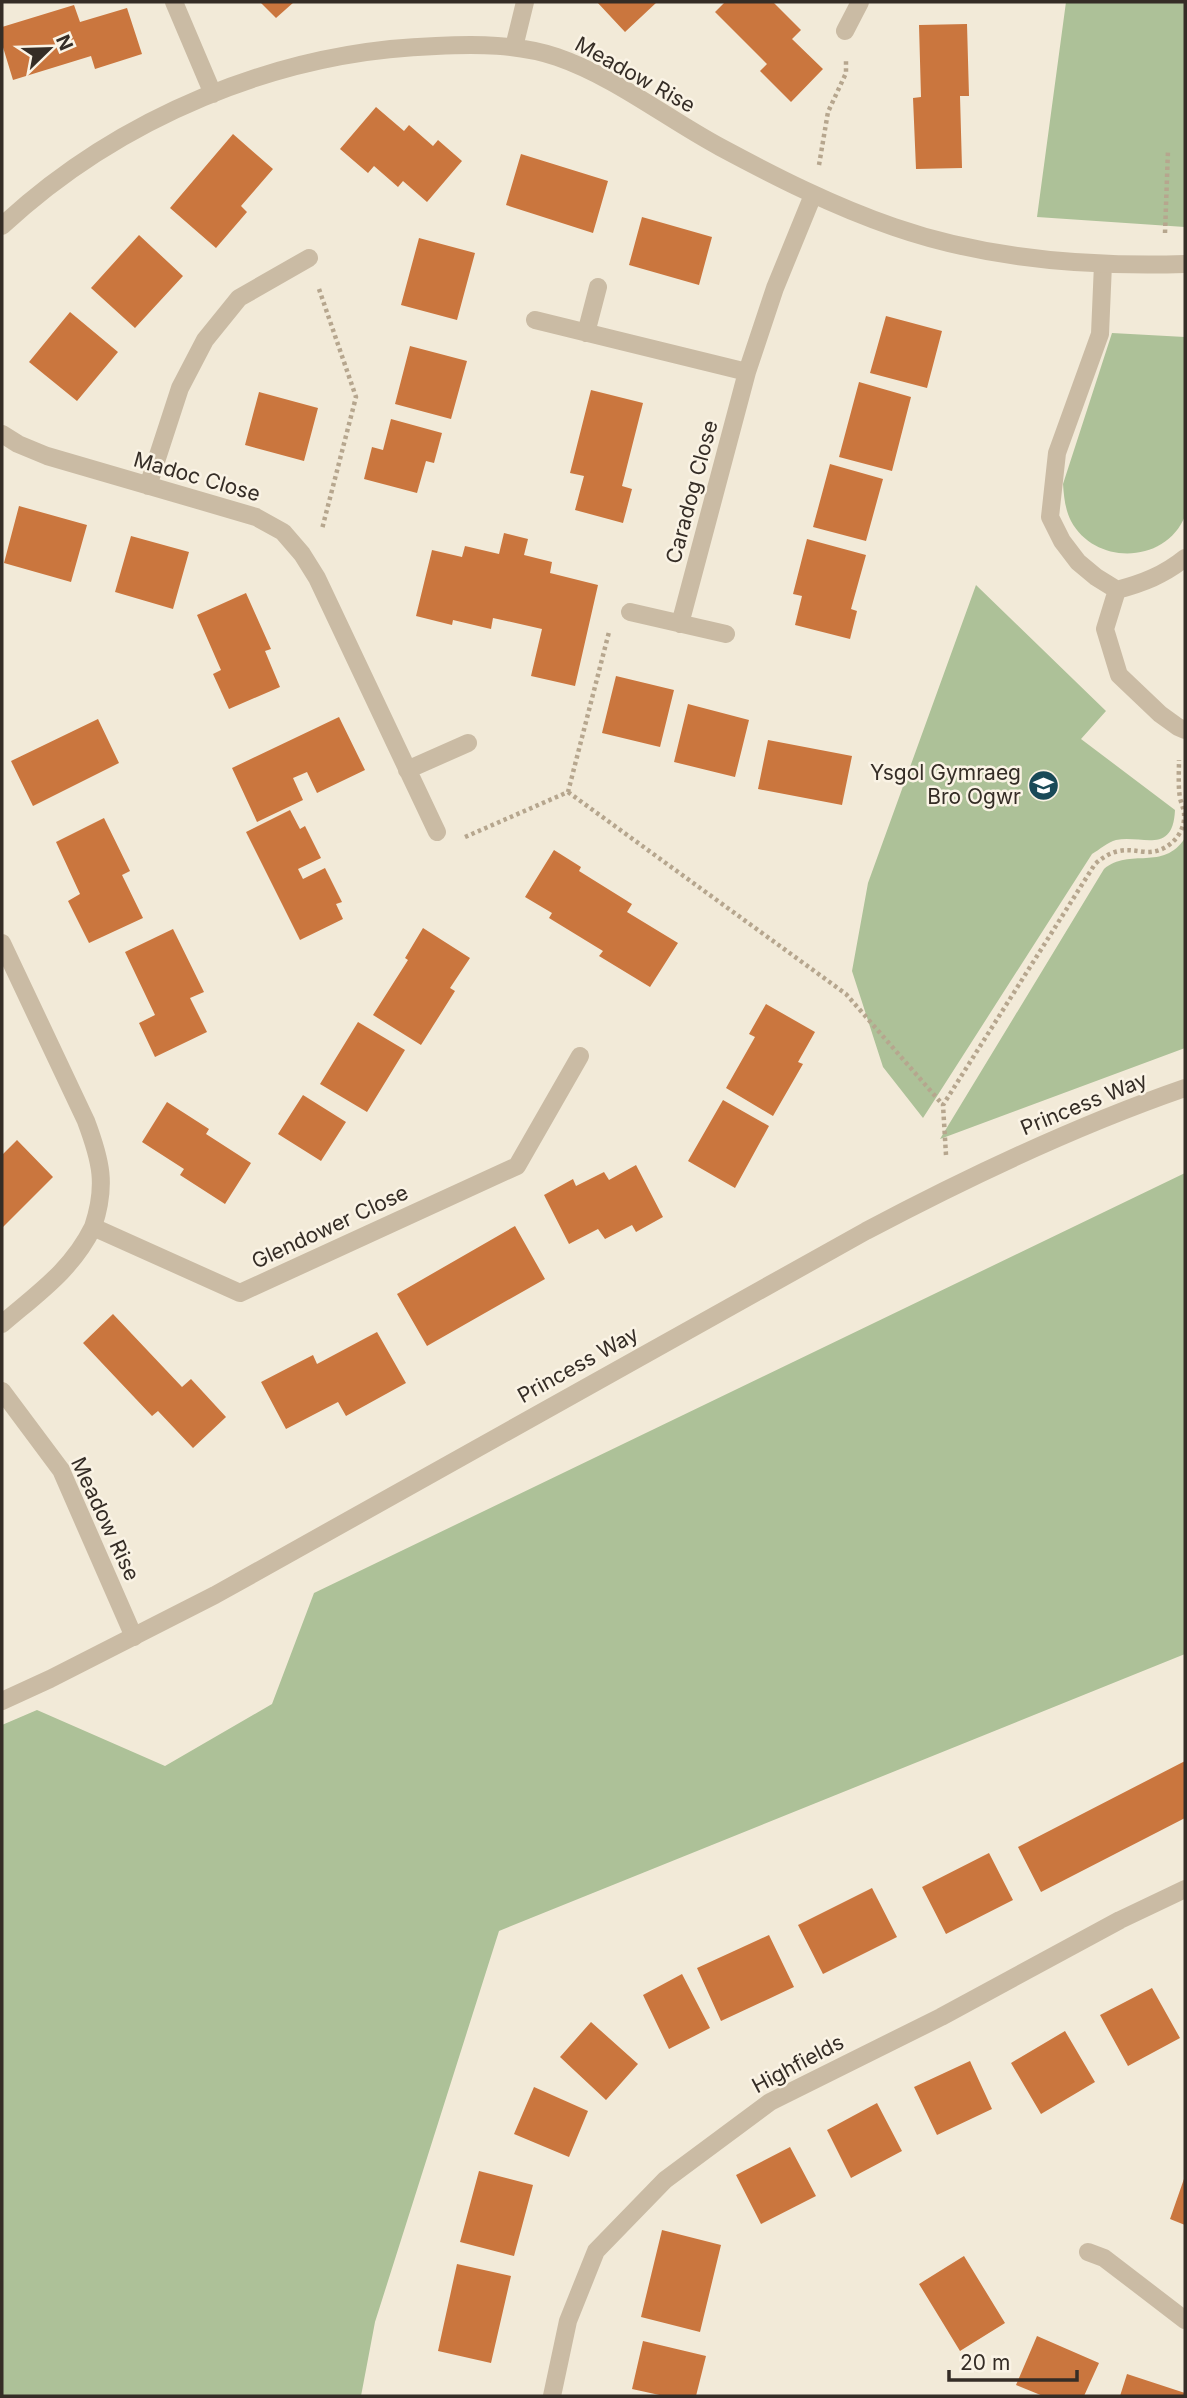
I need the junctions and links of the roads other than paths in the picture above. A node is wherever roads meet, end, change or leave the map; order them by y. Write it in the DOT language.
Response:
graph roads {
  1 [pos="174,2"];
  2 [pos="525,2"];
  3 [pos="860,2"];
  4 [pos="845,31"];
  5 [pos="514,47"];
  6 [pos="213,94"];
  7 [pos="814,195"];
  8 [pos="2,226"];
  9 [pos="309,258"];
  10 [pos="1103,264"];
  11 [pos="1185,264"];
  12 [pos="598,287"];
  13 [pos="535,320"];
  14 [pos="586,333"];
  15 [pos="747,372"];
  16 [pos="2,434"];
  17 [pos="148,486"];
  18 [pos="1185,558"];
  19 [pos="1117,590"];
  20 [pos="630,612"];
  21 [pos="680,624"];
  22 [pos="726,634"];
  23 [pos="1181,729"];
  24 [pos="468,743"];
  25 [pos="407,770"];
  26 [pos="436,832"];
  27 [pos="2,943"];
  28 [pos="580,1056"];
  29 [pos="1185,1088"];
  30 [pos="93,1227"];
  31 [pos="2,1324"];
  32 [pos="2,1391"];
  33 [pos="134,1637"];
  34 [pos="2,1701"];
  35 [pos="1185,1889"];
  36 [pos="1088,2252"];
  37 [pos="1185,2320"];
  38 [pos="552,2396"];
  1 -- 6 [label="street"];
  2 -- 5 [label="street"];
  3 -- 4 [label="street"];
  5 -- 6 [label="street, Meadow Rise"];
  5 -- 7 [label="street, Meadow Rise"];
  6 -- 8 [label="street, Meadow Rise"];
  7 -- 10 [label="street, Meadow Rise"];
  7 -- 15 [label="street, Caradog Close"];
  9 -- 17 [label="street"];
  10 -- 11 [label="street, Meadow Rise"];
  10 -- 19 [label="street"];
  12 -- 14 [label="street"];
  13 -- 14 [label="street"];
  14 -- 15 [label="street"];
  15 -- 21 [label="street, Caradog Close"];
  16 -- 17 [label="street, Madoc Close"];
  17 -- 25 [label="street, Madoc Close"];
  18 -- 19 [label="street"];
  19 -- 23 [label="street"];
  20 -- 21 [label="street"];
  21 -- 22 [label="street"];
  24 -- 25 [label="street"];
  25 -- 26 [label="street, Madoc Close"];
  27 -- 30 [label="street"];
  28 -- 30 [label="street, Glendower Close"];
  29 -- 33 [label="street, Princess Way"];
  30 -- 31 [label="street"];
  32 -- 33 [label="street, Meadow Rise"];
  33 -- 34 [label="street, Princess Way"];
  35 -- 38 [label="street, Highfields"];
  36 -- 37 [label="street"];
}
